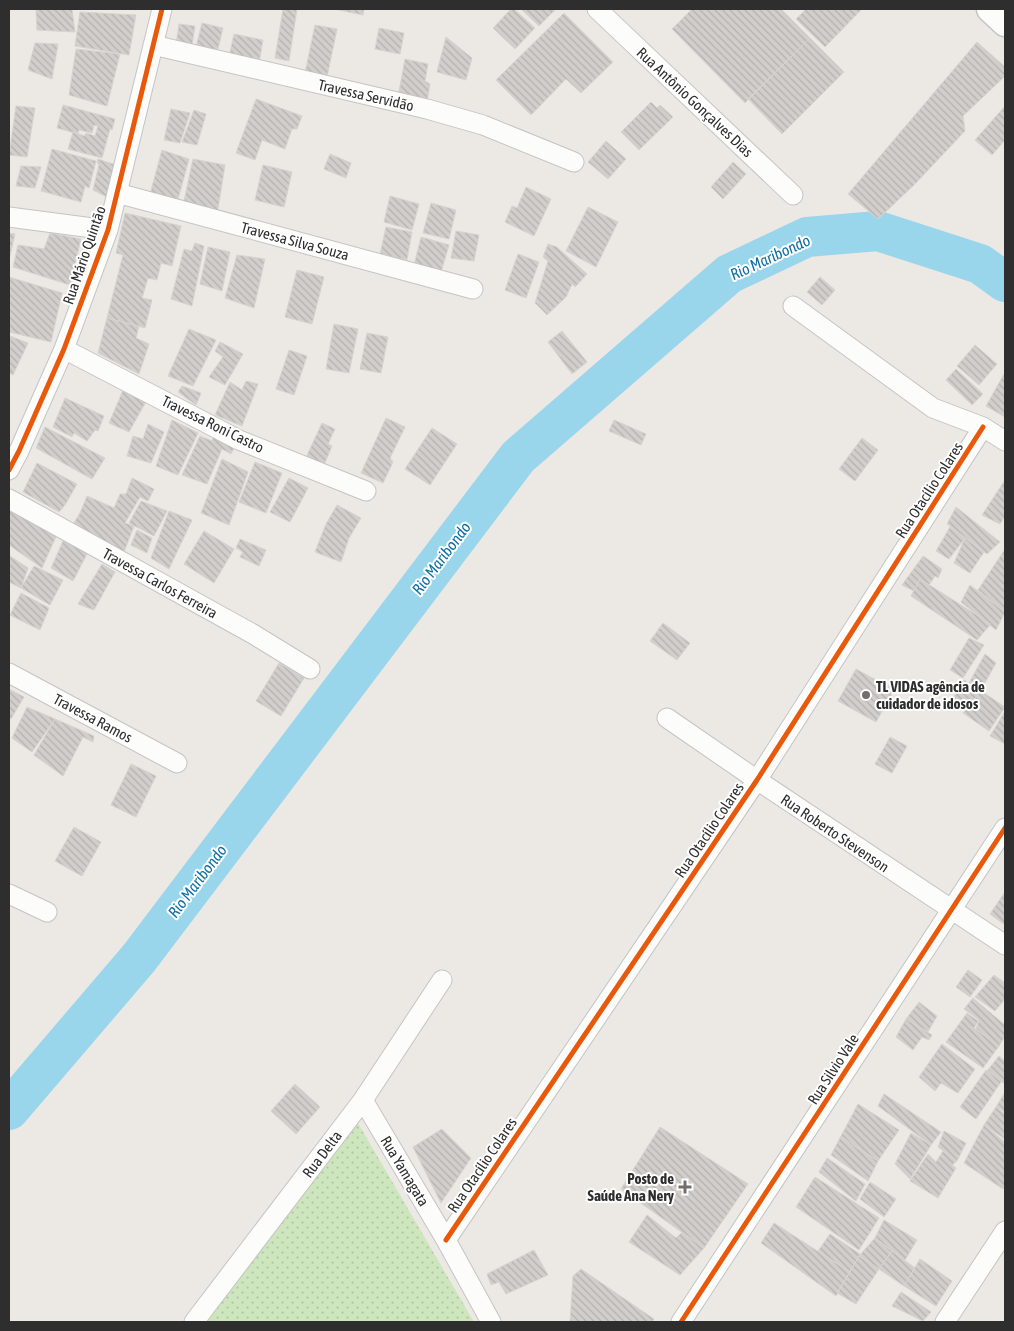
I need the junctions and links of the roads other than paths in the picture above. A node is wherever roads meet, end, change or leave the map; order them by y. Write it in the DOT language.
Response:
graph roads {
  1 [pos="162,9"];
  2 [pos="597,9"];
  3 [pos="990,9"];
  4 [pos="1005,23"];
  5 [pos="153,45"];
  6 [pos="574,162"];
  7 [pos="117,193"];
  8 [pos="794,195"];
  9 [pos="9,217"];
  10 [pos="108,230"];
  11 [pos="473,289"];
  12 [pos="793,306"];
  13 [pos="64,349"];
  14 [pos="984,428"];
  15 [pos="1005,441"];
  16 [pos="14,449"];
  17 [pos="9,470"];
  18 [pos="366,491"];
  19 [pos="9,499"];
  20 [pos="310,670"];
  21 [pos="9,673"];
  22 [pos="667,718"];
  23 [pos="177,763"];
  24 [pos="757,780"];
  25 [pos="1005,828"];
  26 [pos="9,894"];
  27 [pos="952,911"];
  28 [pos="47,912"];
  29 [pos="1005,945"];
  30 [pos="442,980"];
  31 [pos="363,1100"];
  32 [pos="1005,1231"];
  33 [pos="446,1240"];
  34 [pos="194,1322"];
  35 [pos="491,1322"];
  36 [pos="681,1322"];
  37 [pos="945,1322"];
  1 -- 5 [label="street, Rua Mário Quintão"];
  2 -- 8 [label="street, Rua Antônio Gonçalves Dias"];
  3 -- 4 [label="main road"];
  5 -- 6 [label="street, Travessa Servidão"];
  5 -- 7 [label="street, Rua Mário Quintão"];
  7 -- 10 [label="street, Rua Mário Quintão"];
  7 -- 11 [label="street, Travessa Silva Souza"];
  9 -- 10 [label="street"];
  10 -- 13 [label="street, Rua Mário Quintão"];
  12 -- 14 [label="street"];
  13 -- 16 [label="street, Rua Mário Quintão"];
  13 -- 18 [label="street, Travessa Roni Castro"];
  14 -- 15 [label="street"];
  14 -- 24 [label="street, Rua Otacílio Colares"];
  16 -- 17 [label="street, Rua Mário Quintão"];
  19 -- 20 [label="street, Travessa Carlos Ferreira"];
  21 -- 23 [label="street, Travessa Ramos"];
  22 -- 24 [label="street, Rua Roberto Stevenson"];
  24 -- 27 [label="street, Rua Roberto Stevenson"];
  24 -- 33 [label="street, Rua Otacílio Colares"];
  25 -- 27 [label="street, Rua Silvio Vale"];
  26 -- 28 [label="street"];
  27 -- 29 [label="street, Rua Roberto Stevenson"];
  27 -- 36 [label="street, Rua Silvio Vale"];
  30 -- 31 [label="street, Rua Delta"];
  31 -- 33 [label="street, Rua Yamagata"];
  31 -- 34 [label="street, Rua Delta"];
  32 -- 37 [label="street"];
  33 -- 35 [label="street, Rua Yamagata"];
}
